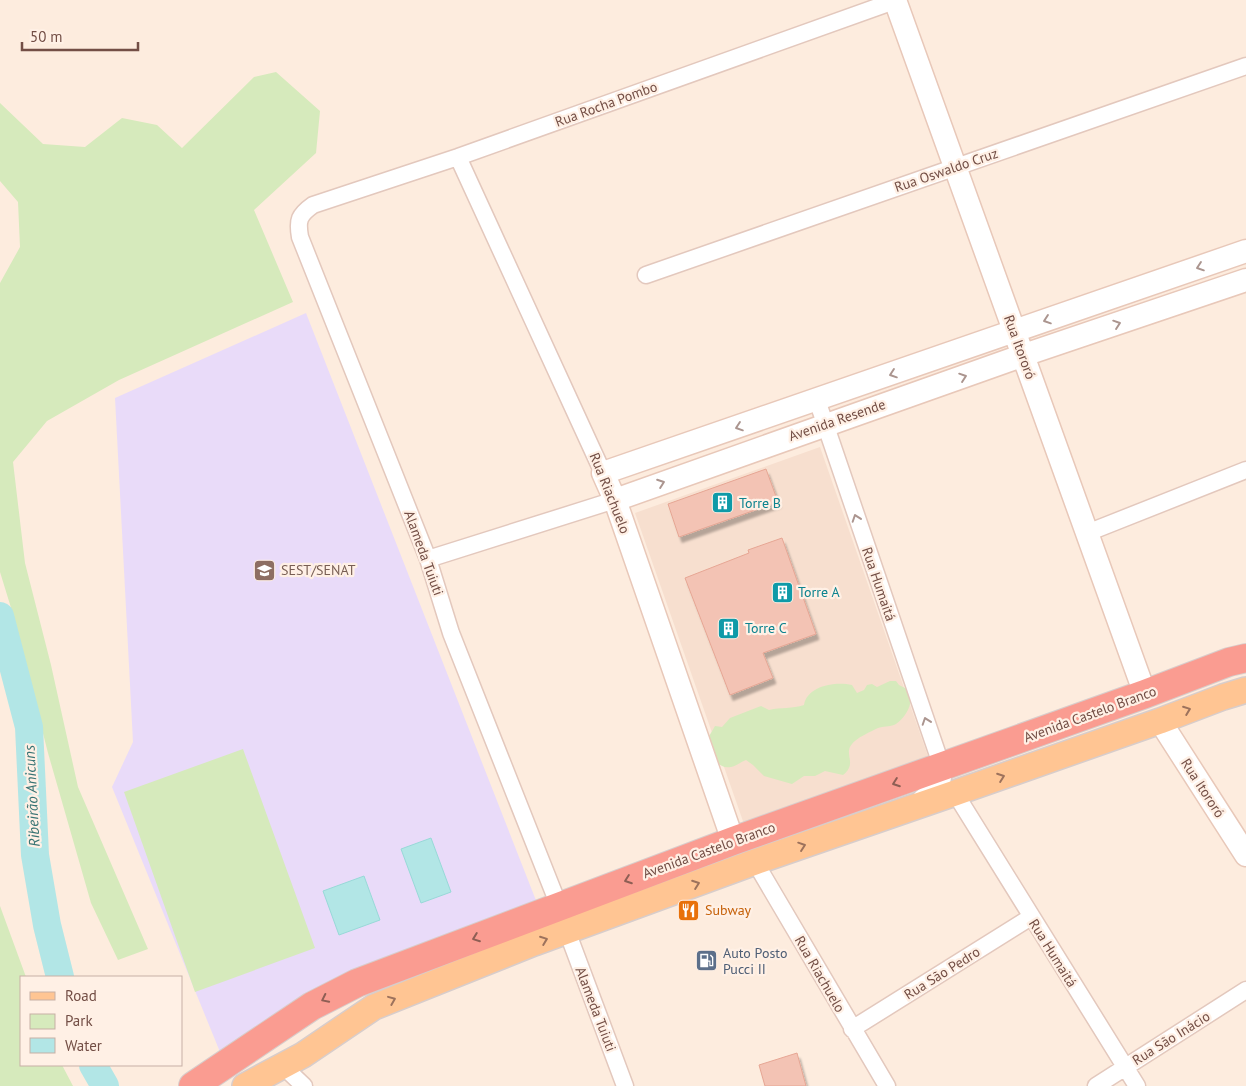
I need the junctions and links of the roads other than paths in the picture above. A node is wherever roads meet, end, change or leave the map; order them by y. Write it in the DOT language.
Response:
graph roads {
  1 [pos="896,0"];
  2 [pos="1246,66"];
  3 [pos="458,157"];
  4 [pos="955,167"];
  5 [pos="313,205"];
  6 [pos="1246,251"];
  7 [pos="646,275"];
  8 [pos="1246,280"];
  9 [pos="1014,331"];
  10 [pos="1024,355"];
  11 [pos="817,400"];
  12 [pos="824,425"];
  13 [pos="1246,470"];
  14 [pos="603,473"];
  15 [pos="615,500"];
  16 [pos="1087,533"];
  17 [pos="428,559"];
  18 [pos="1246,658"];
  19 [pos="1246,690"];
  20 [pos="1145,694"];
  21 [pos="1160,720"];
  22 [pos="942,767"];
  23 [pos="955,793"];
  24 [pos="902,811"];
  25 [pos="733,841"];
  26 [pos="1246,855"];
  27 [pos="756,862"];
  28 [pos="1031,917"];
  29 [pos="563,918"];
  30 [pos="1246,990"];
  31 [pos="852,1030"];
  32 [pos="1125,1067"];
  33 [pos="297,1072"];
  34 [pos="193,1086"];
  35 [pos="245,1086"];
  36 [pos="625,1086"];
  37 [pos="887,1086"];
  38 [pos="1096,1086"];
  39 [pos="1137,1086"];
  1 -- 3 [label="street, Rua Rocha Pombo"];
  1 -- 4 [label="street, Rua Itororó"];
  2 -- 4 [label="street, Rua Oswaldo Cruz"];
  3 -- 5 [label="street, Rua Rocha Pombo"];
  3 -- 14 [label="street, Rua Riachuelo"];
  4 -- 7 [label="street, Rua Oswaldo Cruz"];
  4 -- 9 [label="street, Rua Itororó"];
  5 -- 17 [label="street, Alameda Tuiuti"];
  6 -- 9 [label="street, Avenida Resende, one-way"];
  10 -- 8 [label="street, Avenida Resende, one-way"];
  9 -- 10 [label="street, Rua Itororó"];
  9 -- 11 [label="street, Avenida Resende, one-way"];
  12 -- 10 [label="street, Avenida Resende, one-way"];
  10 -- 16 [label="street, Rua Itororó"];
  11 -- 12 [label="street, Rua Humaitá"];
  11 -- 14 [label="street, Avenida Resende, one-way"];
  15 -- 12 [label="street, Avenida Resende, one-way"];
  22 -- 12 [label="street, Rua Humaitá, one-way"];
  13 -- 16 [label="street"];
  14 -- 15 [label="street, Rua Riachuelo"];
  15 -- 17 [label="street, Avenida Resende"];
  15 -- 25 [label="street, Rua Riachuelo"];
  16 -- 20 [label="street, Rua Itororó"];
  17 -- 29 [label="street, Alameda Tuiuti"];
  18 -- 20 [label="highway, Avenida Castelo Branco"];
  21 -- 19 [label="main road, Avenida Castelo Branco, one-way"];
  20 -- 22 [label="highway, Avenida Castelo Branco"];
  23 -- 21 [label="main road, Avenida Castelo Branco, one-way"];
  21 -- 26 [label="street, Rua Itororó"];
  22 -- 24 [label="street"];
  22 -- 25 [label="highway, Avenida Castelo Branco, one-way"];
  23 -- 24 [label="main road, Avenida Castelo Branco"];
  23 -- 28 [label="street, Rua Humaitá"];
  27 -- 24 [label="main road, Avenida Castelo Branco, one-way"];
  25 -- 29 [label="highway, Avenida Castelo Branco, one-way"];
  29 -- 27 [label="main road, Avenida Castelo Branco, one-way"];
  27 -- 31 [label="street, Rua Riachuelo"];
  28 -- 31 [label="street, Rua São Pedro"];
  28 -- 32 [label="street, Rua Humaitá"];
  33 -- 29 [label="main road, Avenida Castelo Branco, one-way"];
  29 -- 34 [label="highway, Avenida Castelo Branco, one-way"];
  29 -- 36 [label="street, Alameda Tuiuti"];
  30 -- 32 [label="street, Rua São Inácio"];
  31 -- 37 [label="street, Rua Riachuelo"];
  32 -- 38 [label="street, Rua São Inácio"];
  32 -- 39 [label="street, Rua Humaitá"];
  33 -- 35 [label="main road, Avenida Castelo Branco"];
}
